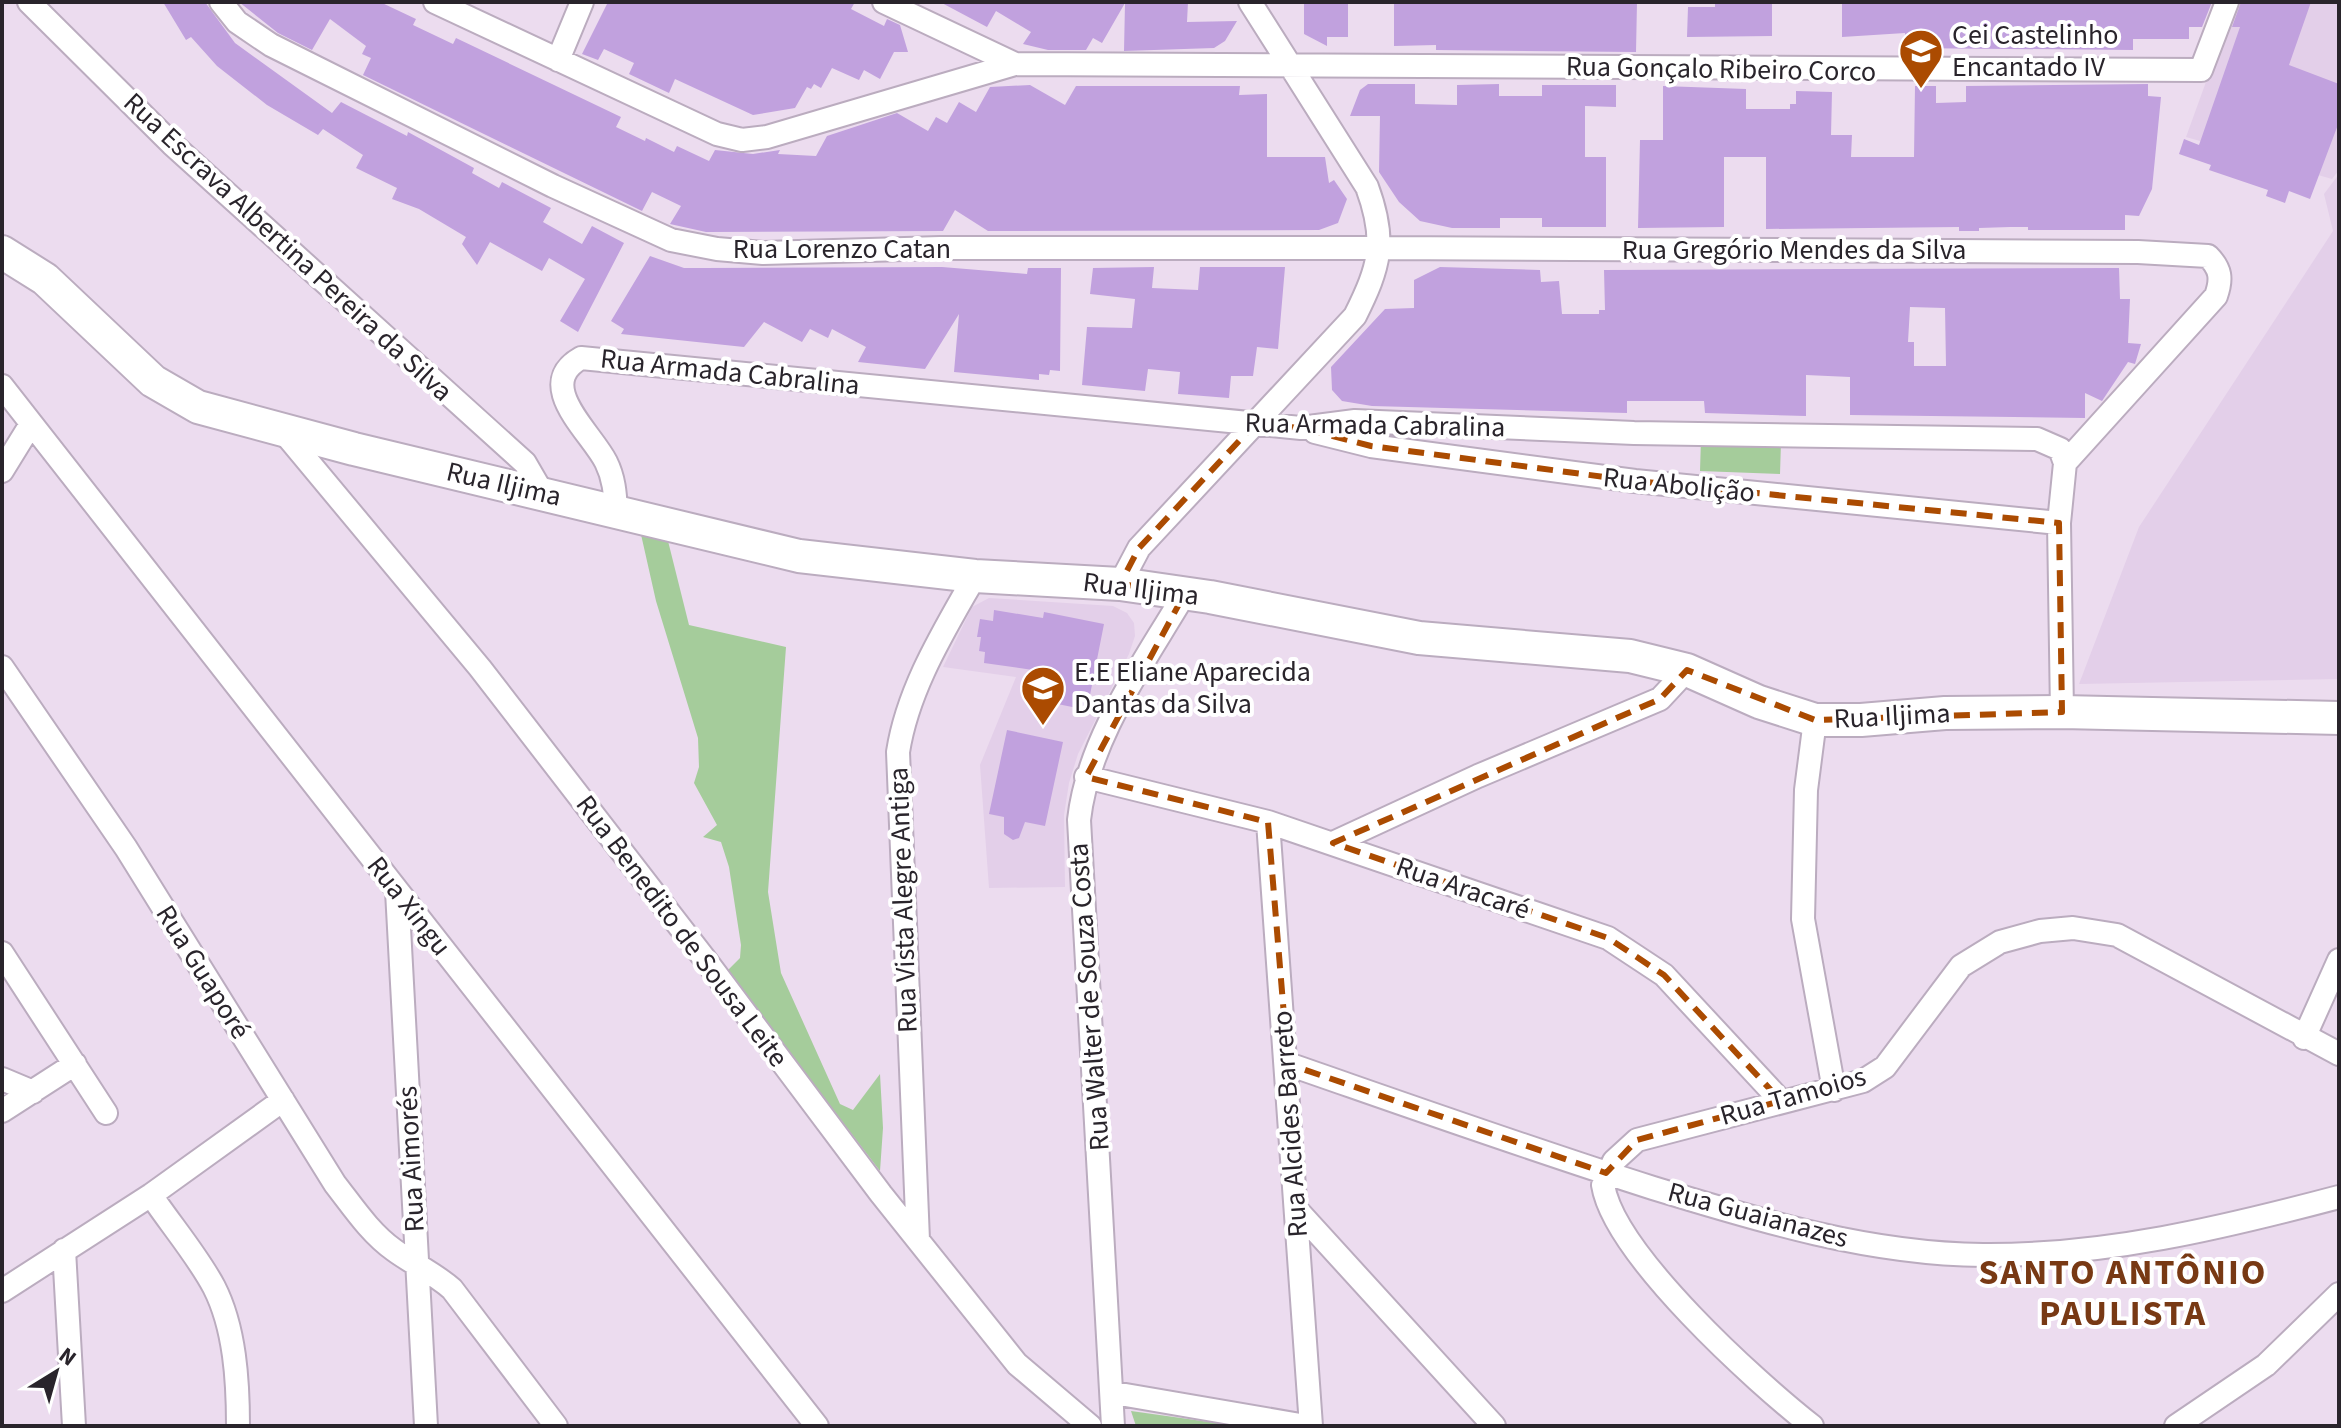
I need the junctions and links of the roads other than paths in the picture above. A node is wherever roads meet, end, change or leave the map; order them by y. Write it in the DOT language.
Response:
graph roads {
  1 [pos="29,2"];
  2 [pos="221,2"];
  3 [pos="435,2"];
  4 [pos="582,2"];
  5 [pos="884,2"];
  6 [pos="1250,2"];
  7 [pos="2227,2"];
  8 [pos="558,60"];
  9 [pos="1015,64"];
  10 [pos="1289,66"];
  11 [pos="1381,248"];
  12 [pos="2,252"];
  13 [pos="2,386"];
  14 [pos="31,424"];
  15 [pos="1255,424"];
  16 [pos="280,428"];
  17 [pos="1301,428"];
  18 [pos="2065,463"];
  19 [pos="2,471"];
  20 [pos="543,494"];
  21 [pos="616,510"];
  22 [pos="2059,523"];
  23 [pos="975,576"];
  24 [pos="1120,584"];
  25 [pos="1185,593"];
  26 [pos="2,667"];
  27 [pos="1687,670"];
  28 [pos="2062,712"];
  29 [pos="2339,718"];
  30 [pos="1815,720"];
  31 [pos="1086,777"];
  32 [pos="1268,822"];
  33 [pos="1333,843"];
  34 [pos="397,891"];
  35 [pos="2,953"];
  36 [pos="2339,960"];
  37 [pos="2304,1038"];
  38 [pos="2339,1054"];
  39 [pos="75,1064"];
  40 [pos="1288,1064"];
  41 [pos="2,1079"];
  42 [pos="1834,1090"];
  43 [pos="33,1092"];
  44 [pos="283,1100"];
  45 [pos="1781,1101"];
  46 [pos="2,1111"];
  47 [pos="106,1113"];
  48 [pos="1606,1173"];
  49 [pos="151,1195"];
  50 [pos="2339,1197"];
  51 [pos="1296,1209"];
  52 [pos="918,1240"];
  53 [pos="64,1250"];
  54 [pos="417,1264"];
  55 [pos="2,1291"];
  56 [pos="2339,1294"];
  57 [pos="1114,1393"];
  58 [pos="74,1426"];
  59 [pos="238,1426"];
  60 [pos="426,1426"];
  61 [pos="556,1426"];
  62 [pos="817,1426"];
  63 [pos="1090,1426"];
  64 [pos="1113,1426"];
  65 [pos="1308,1426"];
  66 [pos="1494,1426"];
  67 [pos="1812,1426"];
  68 [pos="2176,1426"];
  1 -- 20 [label="street, Rua Escrava Albertina Pereira da Silva"];
  2 -- 11 [label="street, Rua Lorenzo Catan"];
  3 -- 8 [label="street"];
  4 -- 8 [label="street"];
  5 -- 9 [label="street"];
  6 -- 10 [label="street"];
  7 -- 10 [label="street, Rua Gonçalo Ribeiro Corco"];
  8 -- 9 [label="street"];
  9 -- 10 [label="street, Rua Gonçalo Ribeiro Corco"];
  10 -- 11 [label="street"];
  11 -- 15 [label="street"];
  11 -- 18 [label="street, Rua Gregório Mendes da Silva"];
  12 -- 16 [label="main road, Rua Iljima"];
  13 -- 14 [label="street, Rua Xingu"];
  14 -- 19 [label="street"];
  14 -- 34 [label="street, Rua Xingu"];
  15 -- 17 [label="street, Rua Armada Cabralina"];
  15 -- 21 [label="street, Rua Armada Cabralina"];
  15 -- 24 [label="street"];
  16 -- 20 [label="main road, Rua Iljima"];
  16 -- 52 [label="street, Rua Benedito de Sousa Leite"];
  17 -- 18 [label="street, Rua Armada Cabralina"];
  17 -- 22 [label="street, Rua Abolição"];
  18 -- 22 [label="street"];
  20 -- 21 [label="main road, Rua Iljima"];
  21 -- 23 [label="main road, Rua Iljima"];
  22 -- 28 [label="street"];
  23 -- 24 [label="main road, Rua Iljima"];
  23 -- 52 [label="street, Rua Vista Alegre Antiga"];
  24 -- 25 [label="main road, Rua Iljima"];
  25 -- 27 [label="main road, Rua Iljima"];
  25 -- 31 [label="street, Rua Walter de Souza Costa"];
  26 -- 44 [label="street, Rua Guaporé"];
  27 -- 30 [label="main road, Rua Iljima"];
  27 -- 33 [label="street"];
  28 -- 29 [label="main road, Rua Iljima"];
  28 -- 30 [label="main road, Rua Iljima"];
  30 -- 42 [label="street"];
  31 -- 32 [label="street, Rua Aracaré"];
  31 -- 57 [label="street, Rua Walter de Souza Costa"];
  32 -- 33 [label="street, Rua Aracaré"];
  32 -- 40 [label="street, Rua Alcides Barreto"];
  33 -- 45 [label="street, Rua Aracaré"];
  34 -- 54 [label="street, Rua Aimorés"];
  34 -- 62 [label="street, Rua Xingu"];
  35 -- 39 [label="street"];
  36 -- 37 [label="street"];
  37 -- 38 [label="street, Rua Tamoios"];
  37 -- 42 [label="street, Rua Tamoios"];
  39 -- 43 [label="street"];
  39 -- 47 [label="street"];
  40 -- 48 [label="street, Rua Guaianazes"];
  40 -- 51 [label="street, Rua Alcides Barreto"];
  41 -- 43 [label="street"];
  42 -- 45 [label="street, Rua Tamoios"];
  43 -- 46 [label="street"];
  44 -- 49 [label="street"];
  44 -- 54 [label="street, Rua Guaporé"];
  45 -- 48 [label="street, Rua Tamoios"];
  48 -- 50 [label="street, Rua Guaianazes"];
  48 -- 67 [label="street"];
  49 -- 53 [label="street"];
  49 -- 59 [label="street"];
  51 -- 65 [label="street, Rua Alcides Barreto"];
  51 -- 66 [label="street"];
  52 -- 63 [label="street, Rua Benedito de Sousa Leite"];
  53 -- 55 [label="street"];
  53 -- 58 [label="street"];
  54 -- 60 [label="street, Rua Aimorés"];
  54 -- 61 [label="street, Rua Guaporé"];
  56 -- 68 [label="street"];
  57 -- 64 [label="street, Rua Walter de Souza Costa"];
  57 -- 65 [label="street"];
}
